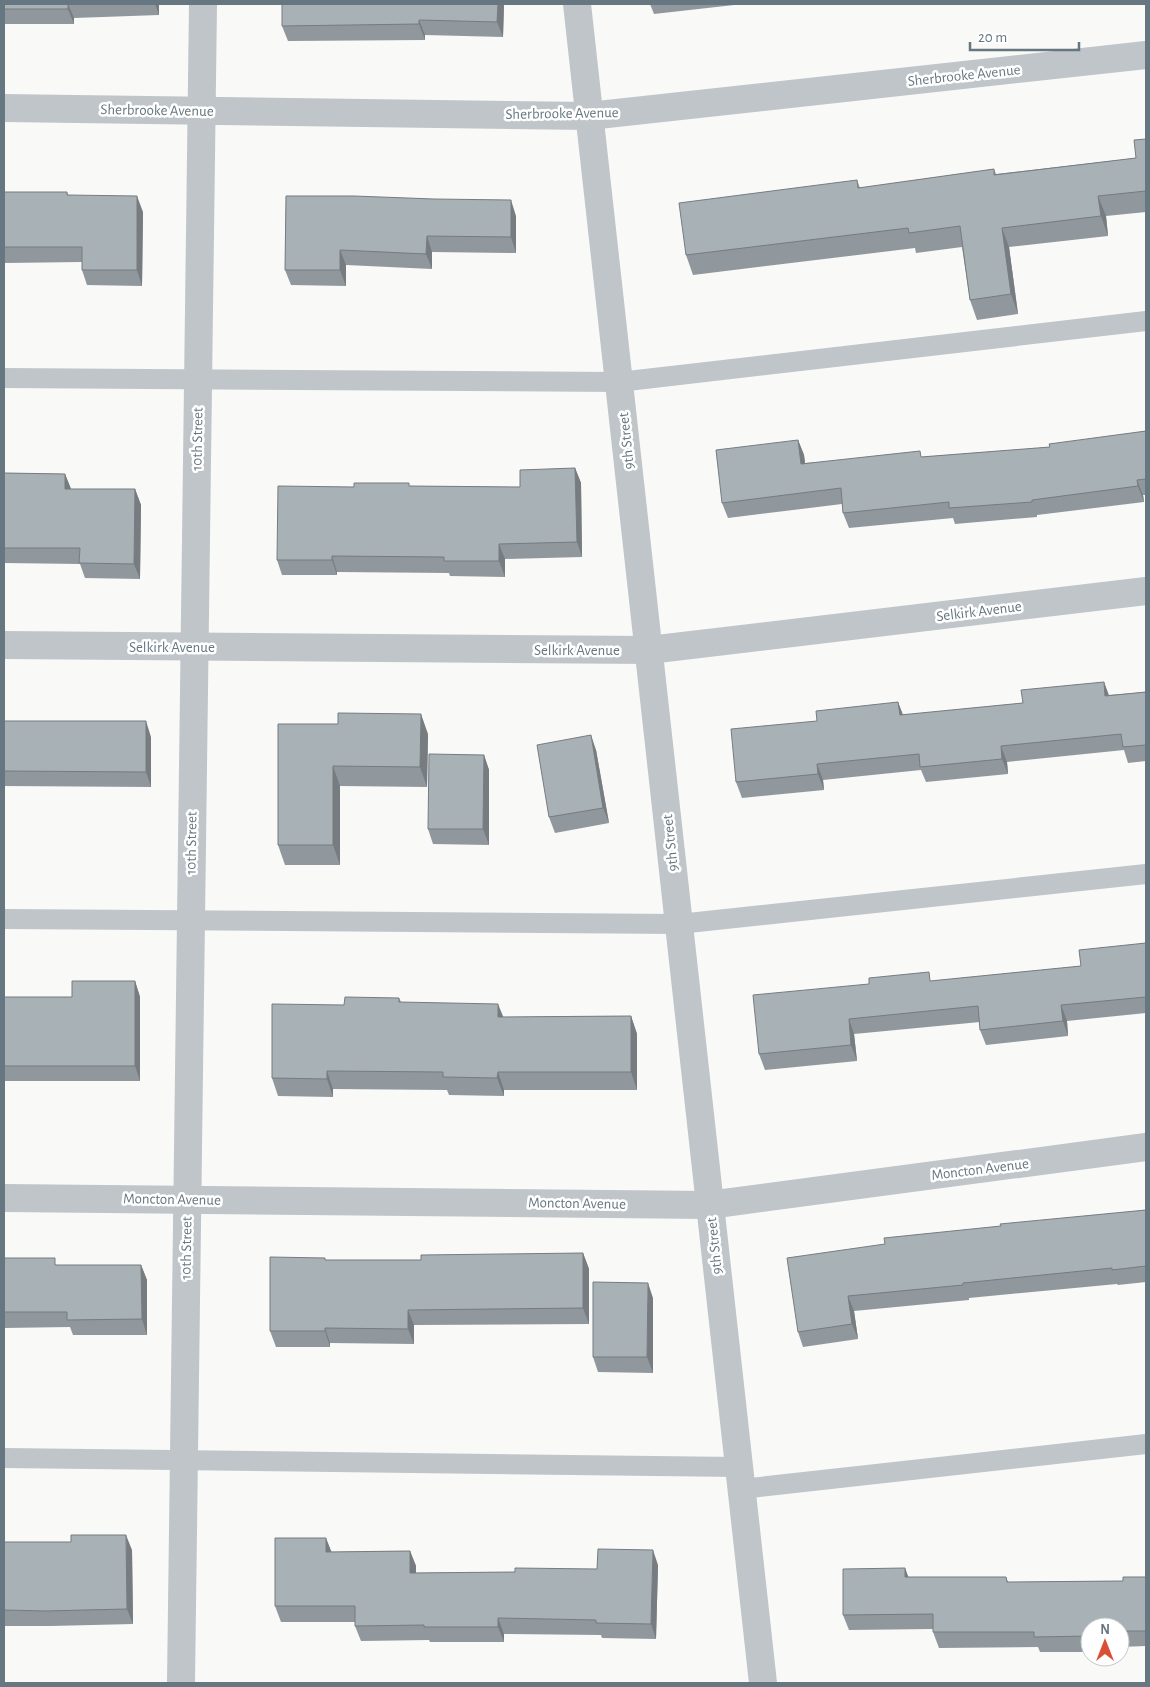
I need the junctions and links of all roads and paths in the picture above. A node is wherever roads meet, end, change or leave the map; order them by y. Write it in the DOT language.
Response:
graph roads {
  1 [pos="203,4"];
  2 [pos="577,4"];
  3 [pos="1146,55"];
  4 [pos="4,108"];
  5 [pos="202,110"];
  6 [pos="589,116"];
  7 [pos="1146,322"];
  8 [pos="4,378"];
  9 [pos="198,380"];
  10 [pos="619,382"];
  11 [pos="1146,591"];
  12 [pos="4,645"];
  13 [pos="194,647"];
  14 [pos="649,650"];
  15 [pos="1146,874"];
  16 [pos="4,919"];
  17 [pos="190,920"];
  18 [pos="679,924"];
  19 [pos="1146,1147"];
  20 [pos="4,1198"];
  21 [pos="187,1199"];
  22 [pos="709,1205"];
  23 [pos="1146,1444"];
  24 [pos="4,1458"];
  25 [pos="184,1460"];
  26 [pos="740,1478"];
  27 [pos="181,1683"];
  28 [pos="763,1683"];
  1 -- 5 [label="street, 10th Street"];
  2 -- 6 [label="street, 9th Street"];
  3 -- 6 [label="street, Sherbrooke Avenue"];
  4 -- 5 [label="street, Sherbrooke Avenue"];
  5 -- 6 [label="street, Sherbrooke Avenue"];
  5 -- 9 [label="street, 10th Street"];
  6 -- 10 [label="street, 9th Street"];
  7 -- 10 [label="lane"];
  8 -- 9 [label="lane"];
  9 -- 10 [label="lane"];
  9 -- 13 [label="street, 10th Street"];
  10 -- 14 [label="street, 9th Street"];
  11 -- 14 [label="street, Selkirk Avenue"];
  12 -- 13 [label="street, Selkirk Avenue"];
  13 -- 14 [label="street, Selkirk Avenue"];
  13 -- 17 [label="street, 10th Street"];
  14 -- 18 [label="street, 9th Street"];
  15 -- 18 [label="lane"];
  16 -- 17 [label="lane"];
  17 -- 18 [label="lane"];
  17 -- 21 [label="street, 10th Street"];
  18 -- 22 [label="street, 9th Street"];
  19 -- 22 [label="street, Moncton Avenue"];
  20 -- 21 [label="street, Moncton Avenue"];
  21 -- 22 [label="street, Moncton Avenue"];
  21 -- 25 [label="street, 10th Street"];
  22 -- 26 [label="street, 9th Street"];
  23 -- 26 [label="lane"];
  24 -- 25 [label="lane"];
  25 -- 26 [label="lane"];
  25 -- 27 [label="street, 10th Street"];
  26 -- 28 [label="street, 9th Street"];
}
